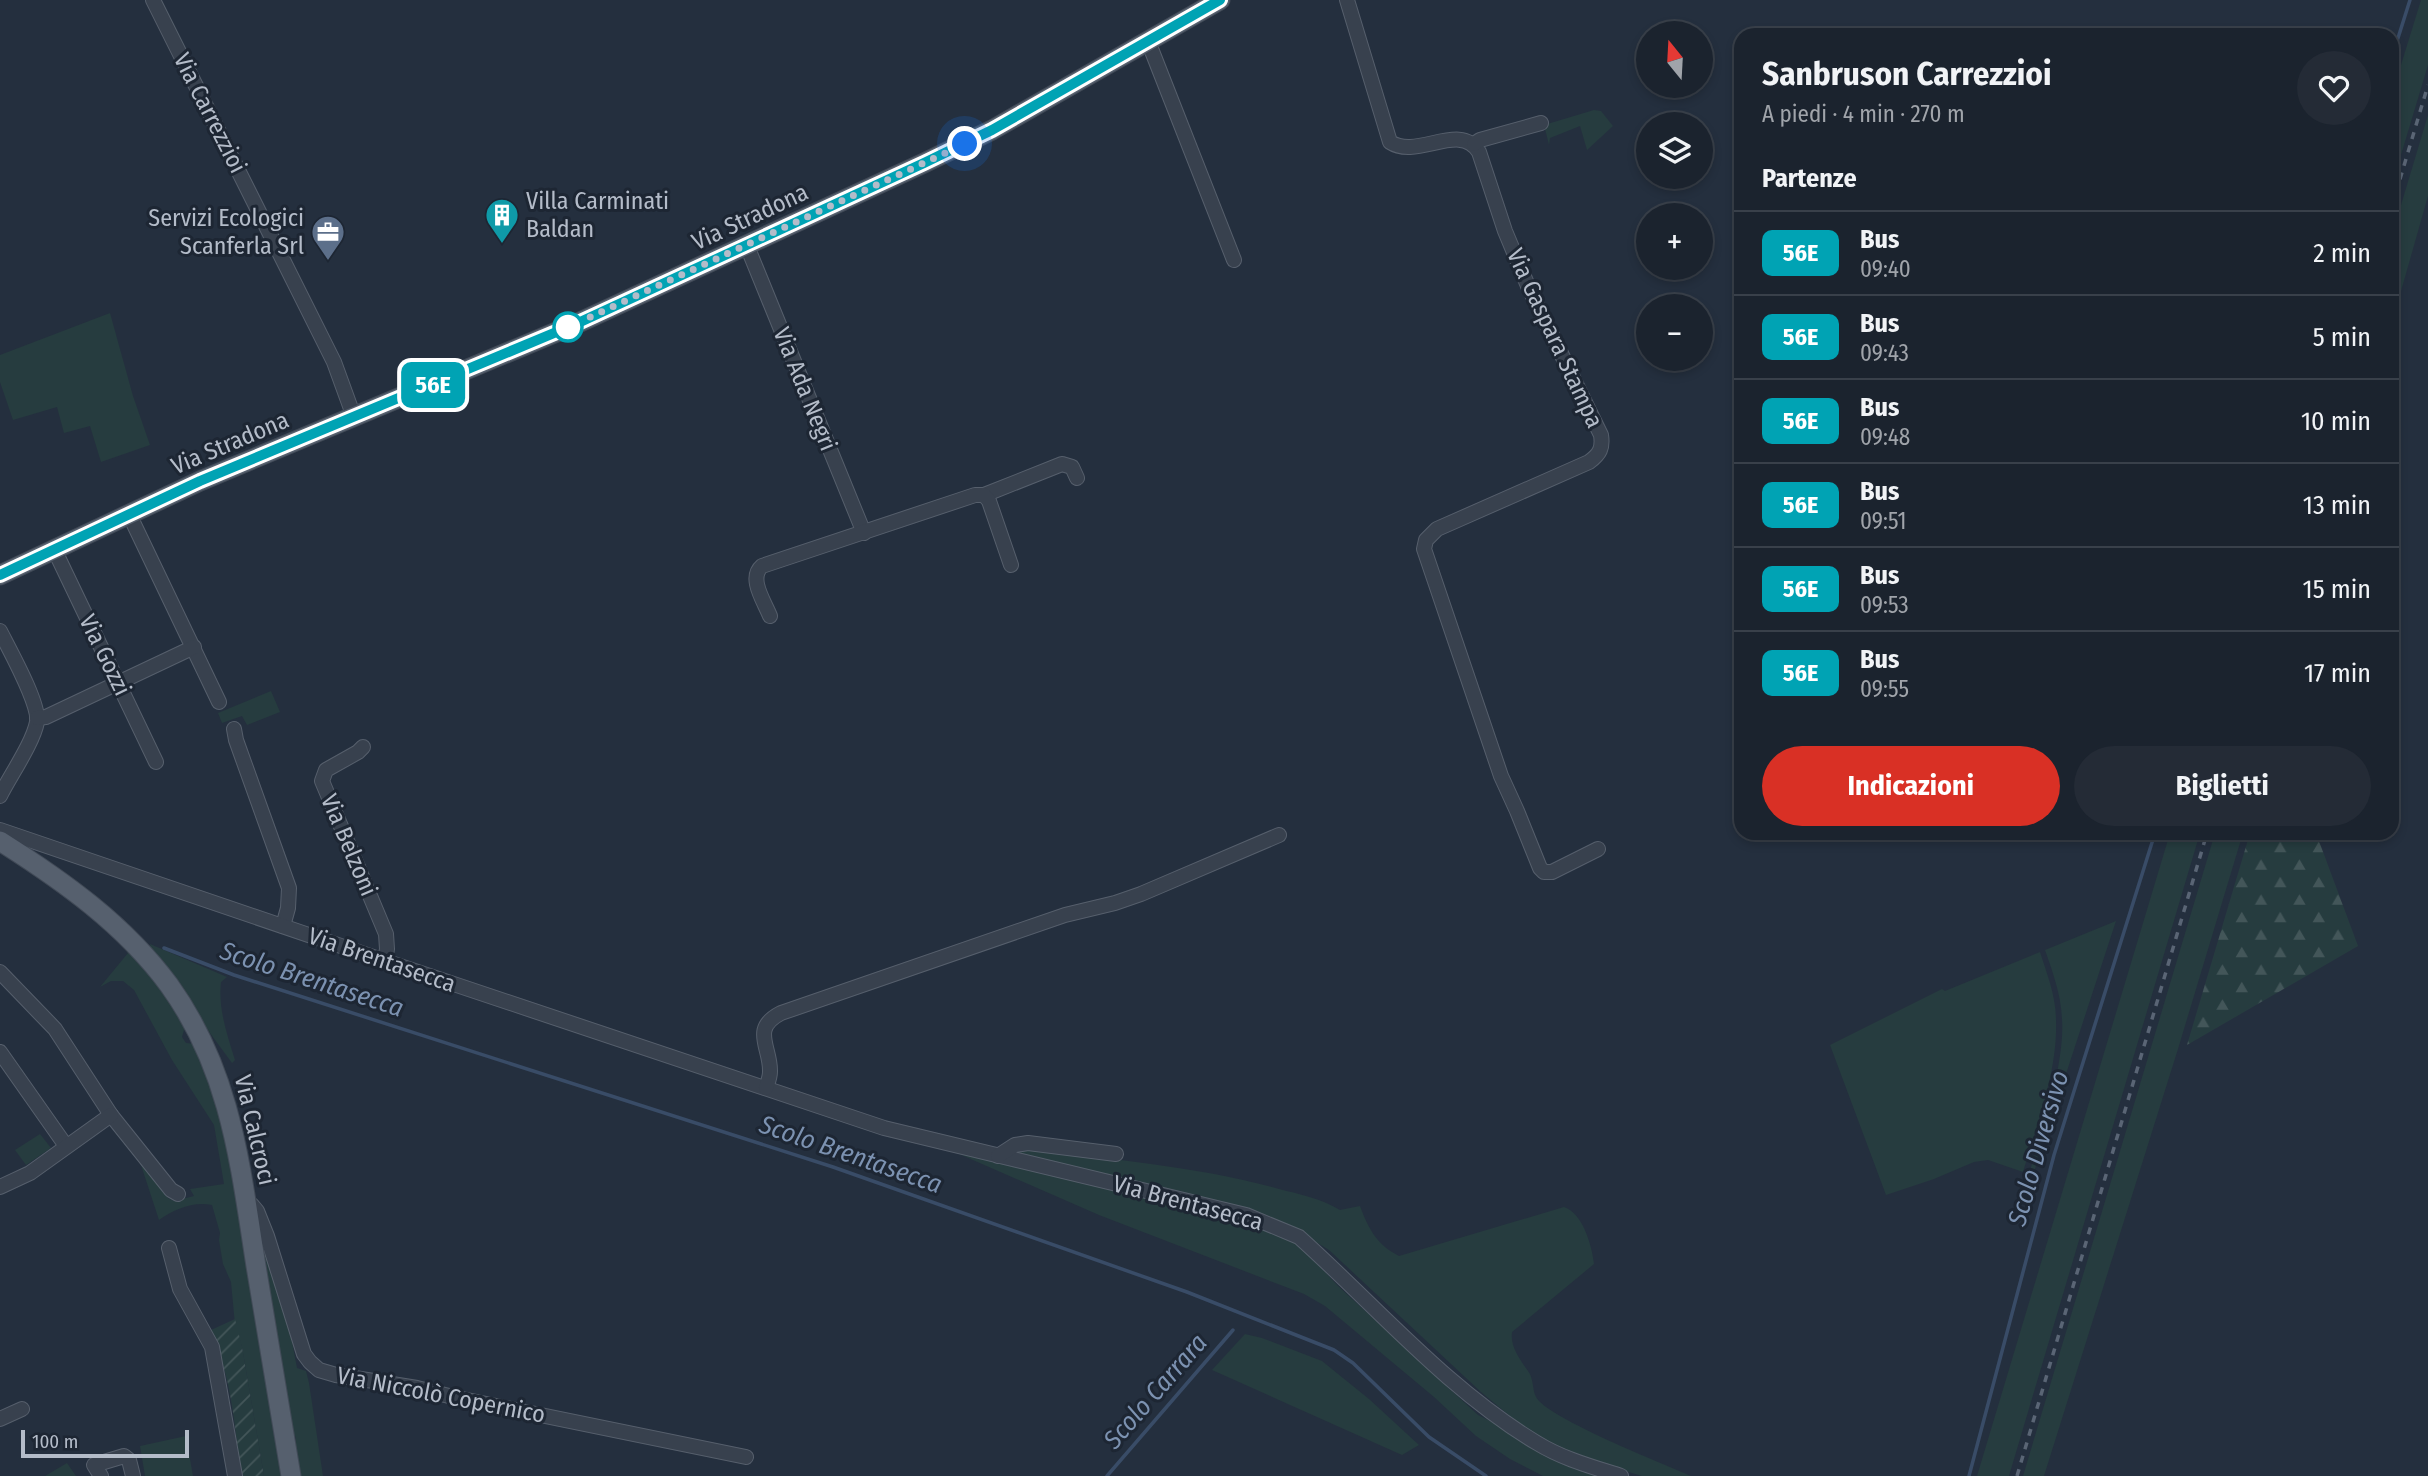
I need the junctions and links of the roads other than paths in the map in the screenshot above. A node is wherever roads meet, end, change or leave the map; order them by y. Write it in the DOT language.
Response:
graph roads {
  1 [pos="153,0"];
  2 [pos="1220,0"];
  3 [pos="1347,0"];
  4 [pos="1148,41"];
  5 [pos="1541,123"];
  6 [pos="1474,144"];
  7 [pos="747,246"];
  8 [pos="1234,260"];
  9 [pos="354,417"];
  10 [pos="1077,478"];
  11 [pos="984,495"];
  12 [pos="129,514"];
  13 [pos="864,533"];
  14 [pos="54,549"];
  15 [pos="1011,565"];
  16 [pos="0,575"];
  17 [pos="770,616"];
  18 [pos="0,631"];
  19 [pos="194,647"];
  20 [pos="118,682"];
  21 [pos="219,702"];
  22 [pos="37,718"];
  23 [pos="234,729"];
  24 [pos="363,747"];
  25 [pos="156,762"];
  26 [pos="0,796"];
  27 [pos="0,830"];
  28 [pos="1279,835"];
  29 [pos="0,841"];
  30 [pos="1598,849"];
  31 [pos="282,926"];
  32 [pos="384,961"];
  33 [pos="0,972"];
  34 [pos="0,1052"];
  35 [pos="766,1088"];
  36 [pos="111,1115"];
  37 [pos="66,1146"];
  38 [pos="1116,1154"];
  39 [pos="998,1156"];
  40 [pos="0,1187"];
  41 [pos="178,1194"];
  42 [pos="246,1203"];
  43 [pos="169,1248"];
  44 [pos="22,1409"];
  45 [pos="0,1419"];
  46 [pos="746,1457"];
  47 [pos="101,1476"];
  48 [pos="133,1476"];
  49 [pos="235,1476"];
  50 [pos="291,1476"];
  51 [pos="1621,1476"];
  1 -- 9 [label="street, Via Carrezzioi"];
  2 -- 4 [label="main road, Via Stradona"];
  3 -- 6 [label="street"];
  4 -- 7 [label="main road, Via Stradona"];
  4 -- 8 [label="street"];
  5 -- 6 [label="street"];
  6 -- 30 [label="street, Via Gaspara Stampa"];
  7 -- 9 [label="main road, Via Stradona"];
  7 -- 13 [label="street, Via Ada Negri"];
  9 -- 12 [label="main road, Via Stradona"];
  10 -- 11 [label="street"];
  11 -- 13 [label="street"];
  11 -- 15 [label="street"];
  12 -- 14 [label="main road, Via Stradona"];
  12 -- 19 [label="street"];
  13 -- 17 [label="street"];
  14 -- 16 [label="main road, Via Stradona"];
  14 -- 20 [label="street, Via Gozzi"];
  18 -- 22 [label="street"];
  19 -- 20 [label="street"];
  19 -- 21 [label="street"];
  20 -- 22 [label="street"];
  20 -- 25 [label="street, Via Gozzi"];
  22 -- 26 [label="street"];
  23 -- 31 [label="street"];
  24 -- 32 [label="street, Via Belzoni"];
  27 -- 31 [label="street, Via Brentasecca"];
  28 -- 35 [label="street"];
  29 -- 42 [label="main road, Via Calcroci"];
  31 -- 32 [label="street, Via Brentasecca"];
  32 -- 35 [label="street, Via Brentasecca"];
  33 -- 36 [label="street"];
  34 -- 37 [label="street"];
  35 -- 39 [label="street, Via Brentasecca"];
  36 -- 37 [label="street"];
  36 -- 41 [label="street"];
  37 -- 40 [label="street"];
  38 -- 39 [label="street"];
  39 -- 51 [label="street, Via Brentasecca"];
  42 -- 46 [label="street, Via Niccolò Copernico"];
  42 -- 50 [label="main road, Via Calcroci"];
  43 -- 49 [label="street"];
  44 -- 45 [label="street"];
  47 -- 48 [label="street"];
}
